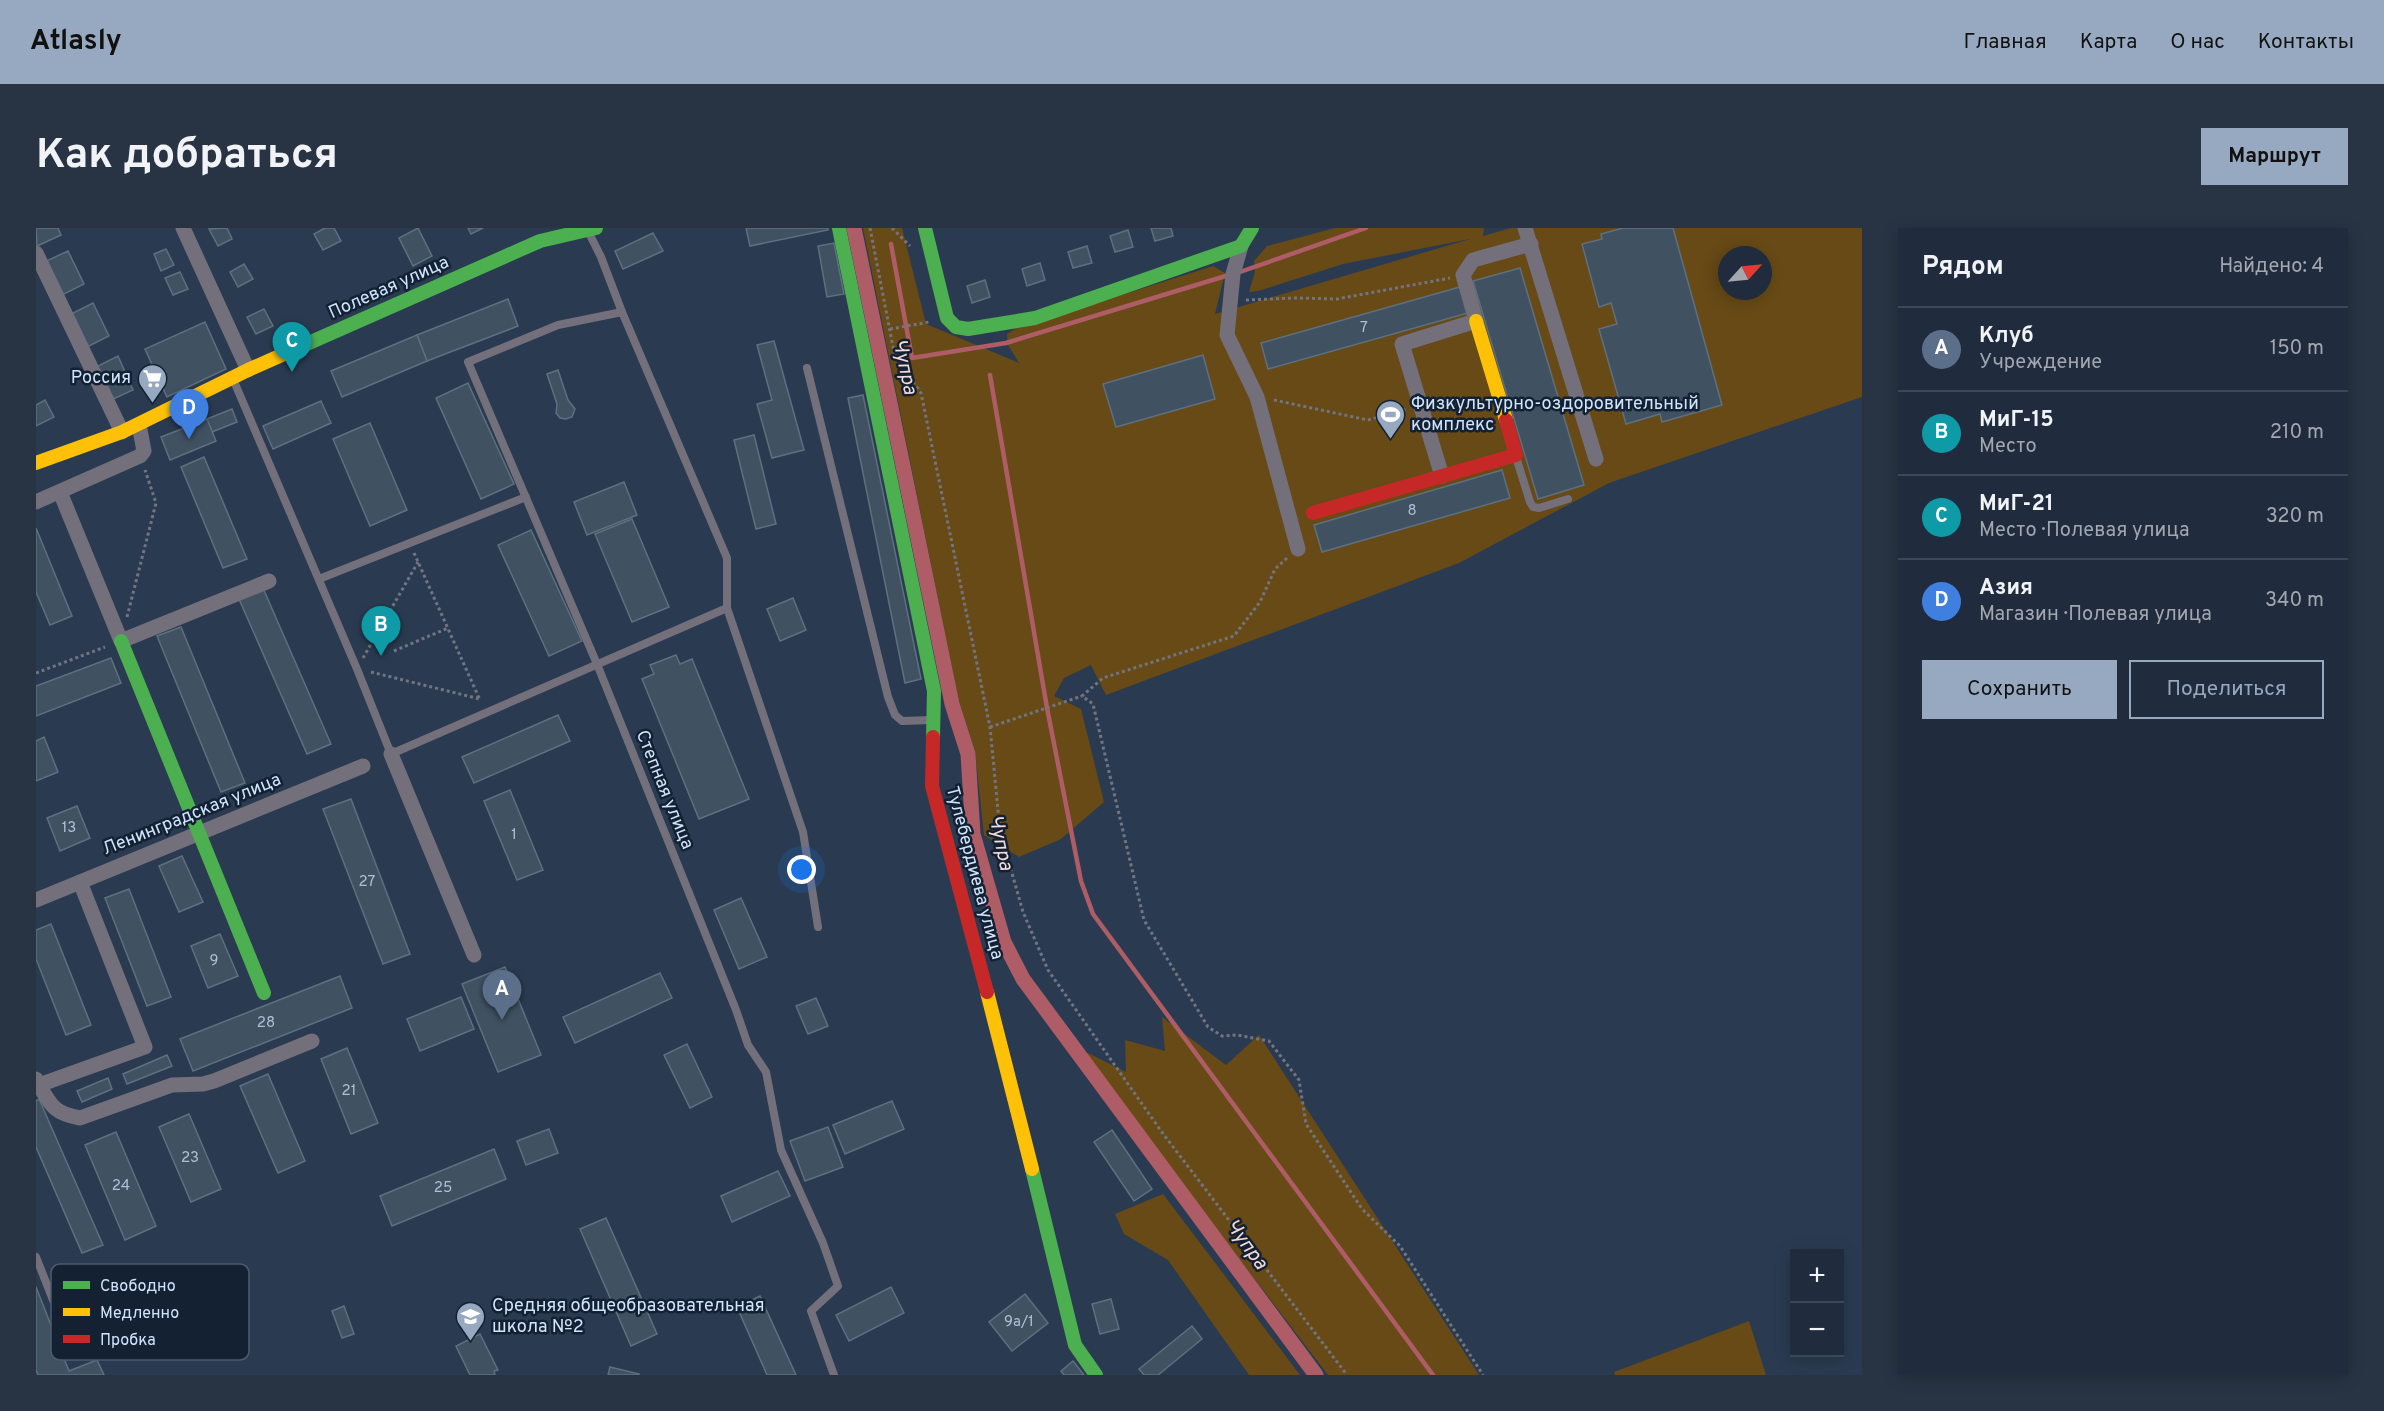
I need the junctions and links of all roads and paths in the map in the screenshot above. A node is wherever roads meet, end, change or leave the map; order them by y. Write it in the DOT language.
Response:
graph roads {
  1 [pos="183,228"];
  2 [pos="839,228"];
  3 [pos="870,228"];
  4 [pos="925,228"];
  5 [pos="1252,228"];
  6 [pos="1525,228"];
  7 [pos="592,229"];
  8 [pos="536,234"];
  9 [pos="1531,244"];
  10 [pos="1240,246"];
  11 [pos="36,253"];
  12 [pos="1463,275"];
  13 [pos="1229,301"];
  14 [pos="622,312"];
  15 [pos="1476,321"];
  16 [pos="917,324"];
  17 [pos="890,329"];
  18 [pos="807,368"];
  19 [pos="248,370"];
  20 [pos="232,378"];
  21 [pos="1257,397"];
  22 [pos="1420,405"];
  23 [pos="139,425"];
  24 [pos="122,432"];
  25 [pos="1516,455"];
  26 [pos="140,456"];
  27 [pos="1596,459"];
  28 [pos="37,460"];
  29 [pos="1442,476"];
  30 [pos="60,492"];
  31 [pos="525,497"];
  32 [pos="1568,499"];
  33 [pos="36,502"];
  34 [pos="1313,513"];
  35 [pos="410,543"];
  36 [pos="1298,549"];
  37 [pos="418,562"];
  38 [pos="319,579"];
  39 [pos="269,581"];
  40 [pos="727,608"];
  41 [pos="448,628"];
  42 [pos="121,641"];
  43 [pos="394,651"];
  44 [pos="597,664"];
  45 [pos="357,669"];
  46 [pos="36,673"];
  47 [pos="1082,696"];
  48 [pos="480,699"];
  49 [pos="486,713"];
  50 [pos="933,720"];
  51 [pos="990,727"];
  52 [pos="391,754"];
  53 [pos="363,766"];
  54 [pos="199,833"];
  55 [pos="80,882"];
  56 [pos="36,900"];
  57 [pos="818,927"];
  58 [pos="474,955"];
  59 [pos="264,993"];
  60 [pos="312,1041"];
  61 [pos="38,1082"];
  62 [pos="36,1257"];
  63 [pos="51,1295"];
  64 [pos="834,1375"];
  65 [pos="1096,1375"];
  66 [pos="1347,1375"];
  67 [pos="1483,1375"];
  1 -- 19 [label="street"];
  2 -- 50 [label="street, Тулебердиева улица"];
  3 -- 17 [label="path"];
  4 -- 10 [label="street"];
  5 -- 10 [label="street"];
  6 -- 9 [label="street"];
  7 -- 8 [label="street, Полевая улица"];
  7 -- 14 [label="lane"];
  8 -- 19 [label="street, Полевая улица"];
  9 -- 12 [label="street"];
  9 -- 27 [label="street"];
  10 -- 13 [label="street"];
  11 -- 24 [label="street"];
  12 -- 13 [label="path"];
  12 -- 15 [label="street"];
  13 -- 21 [label="street"];
  14 -- 31 [label="lane, Степная улица"];
  14 -- 40 [label="lane"];
  15 -- 22 [label="street"];
  15 -- 25 [label="street"];
  16 -- 17 [label="path"];
  17 -- 51 [label="path"];
  18 -- 50 [label="lane"];
  19 -- 20 [label="street, Полевая улица"];
  20 -- 23 [label="street, Полевая улица"];
  20 -- 38 [label="lane"];
  21 -- 22 [label="path"];
  21 -- 36 [label="street"];
  22 -- 29 [label="street"];
  23 -- 24 [label="street, Полевая улица"];
  23 -- 26 [label="street"];
  24 -- 28 [label="street, Полевая улица"];
  25 -- 29 [label="street"];
  25 -- 32 [label="lane"];
  26 -- 30 [label="street"];
  26 -- 42 [label="path"];
  29 -- 34 [label="street"];
  30 -- 33 [label="street"];
  30 -- 42 [label="street"];
  31 -- 35 [label="lane"];
  31 -- 44 [label="lane, Степная улица"];
  35 -- 37 [label="path"];
  35 -- 38 [label="lane"];
  36 -- 47 [label="path"];
  37 -- 41 [label="path"];
  37 -- 45 [label="path"];
  38 -- 45 [label="lane"];
  39 -- 42 [label="street"];
  40 -- 44 [label="lane"];
  40 -- 57 [label="lane"];
  41 -- 43 [label="path"];
  41 -- 48 [label="path"];
  42 -- 46 [label="path"];
  42 -- 54 [label="street"];
  44 -- 49 [label="lane"];
  44 -- 64 [label="lane, Степная улица"];
  45 -- 48 [label="path"];
  45 -- 52 [label="lane"];
  47 -- 51 [label="path"];
  47 -- 67 [label="path"];
  48 -- 49 [label="path"];
  49 -- 52 [label="lane"];
  50 -- 65 [label="street, Тулебердиева улица"];
  51 -- 66 [label="path"];
  52 -- 58 [label="street"];
  53 -- 54 [label="street, Ленинградская улица"];
  54 -- 55 [label="street, Ленинградская улица"];
  54 -- 59 [label="street"];
  55 -- 56 [label="street, Ленинградская улица"];
  55 -- 61 [label="street"];
  60 -- 61 [label="street"];
  62 -- 63 [label="lane"];
}
